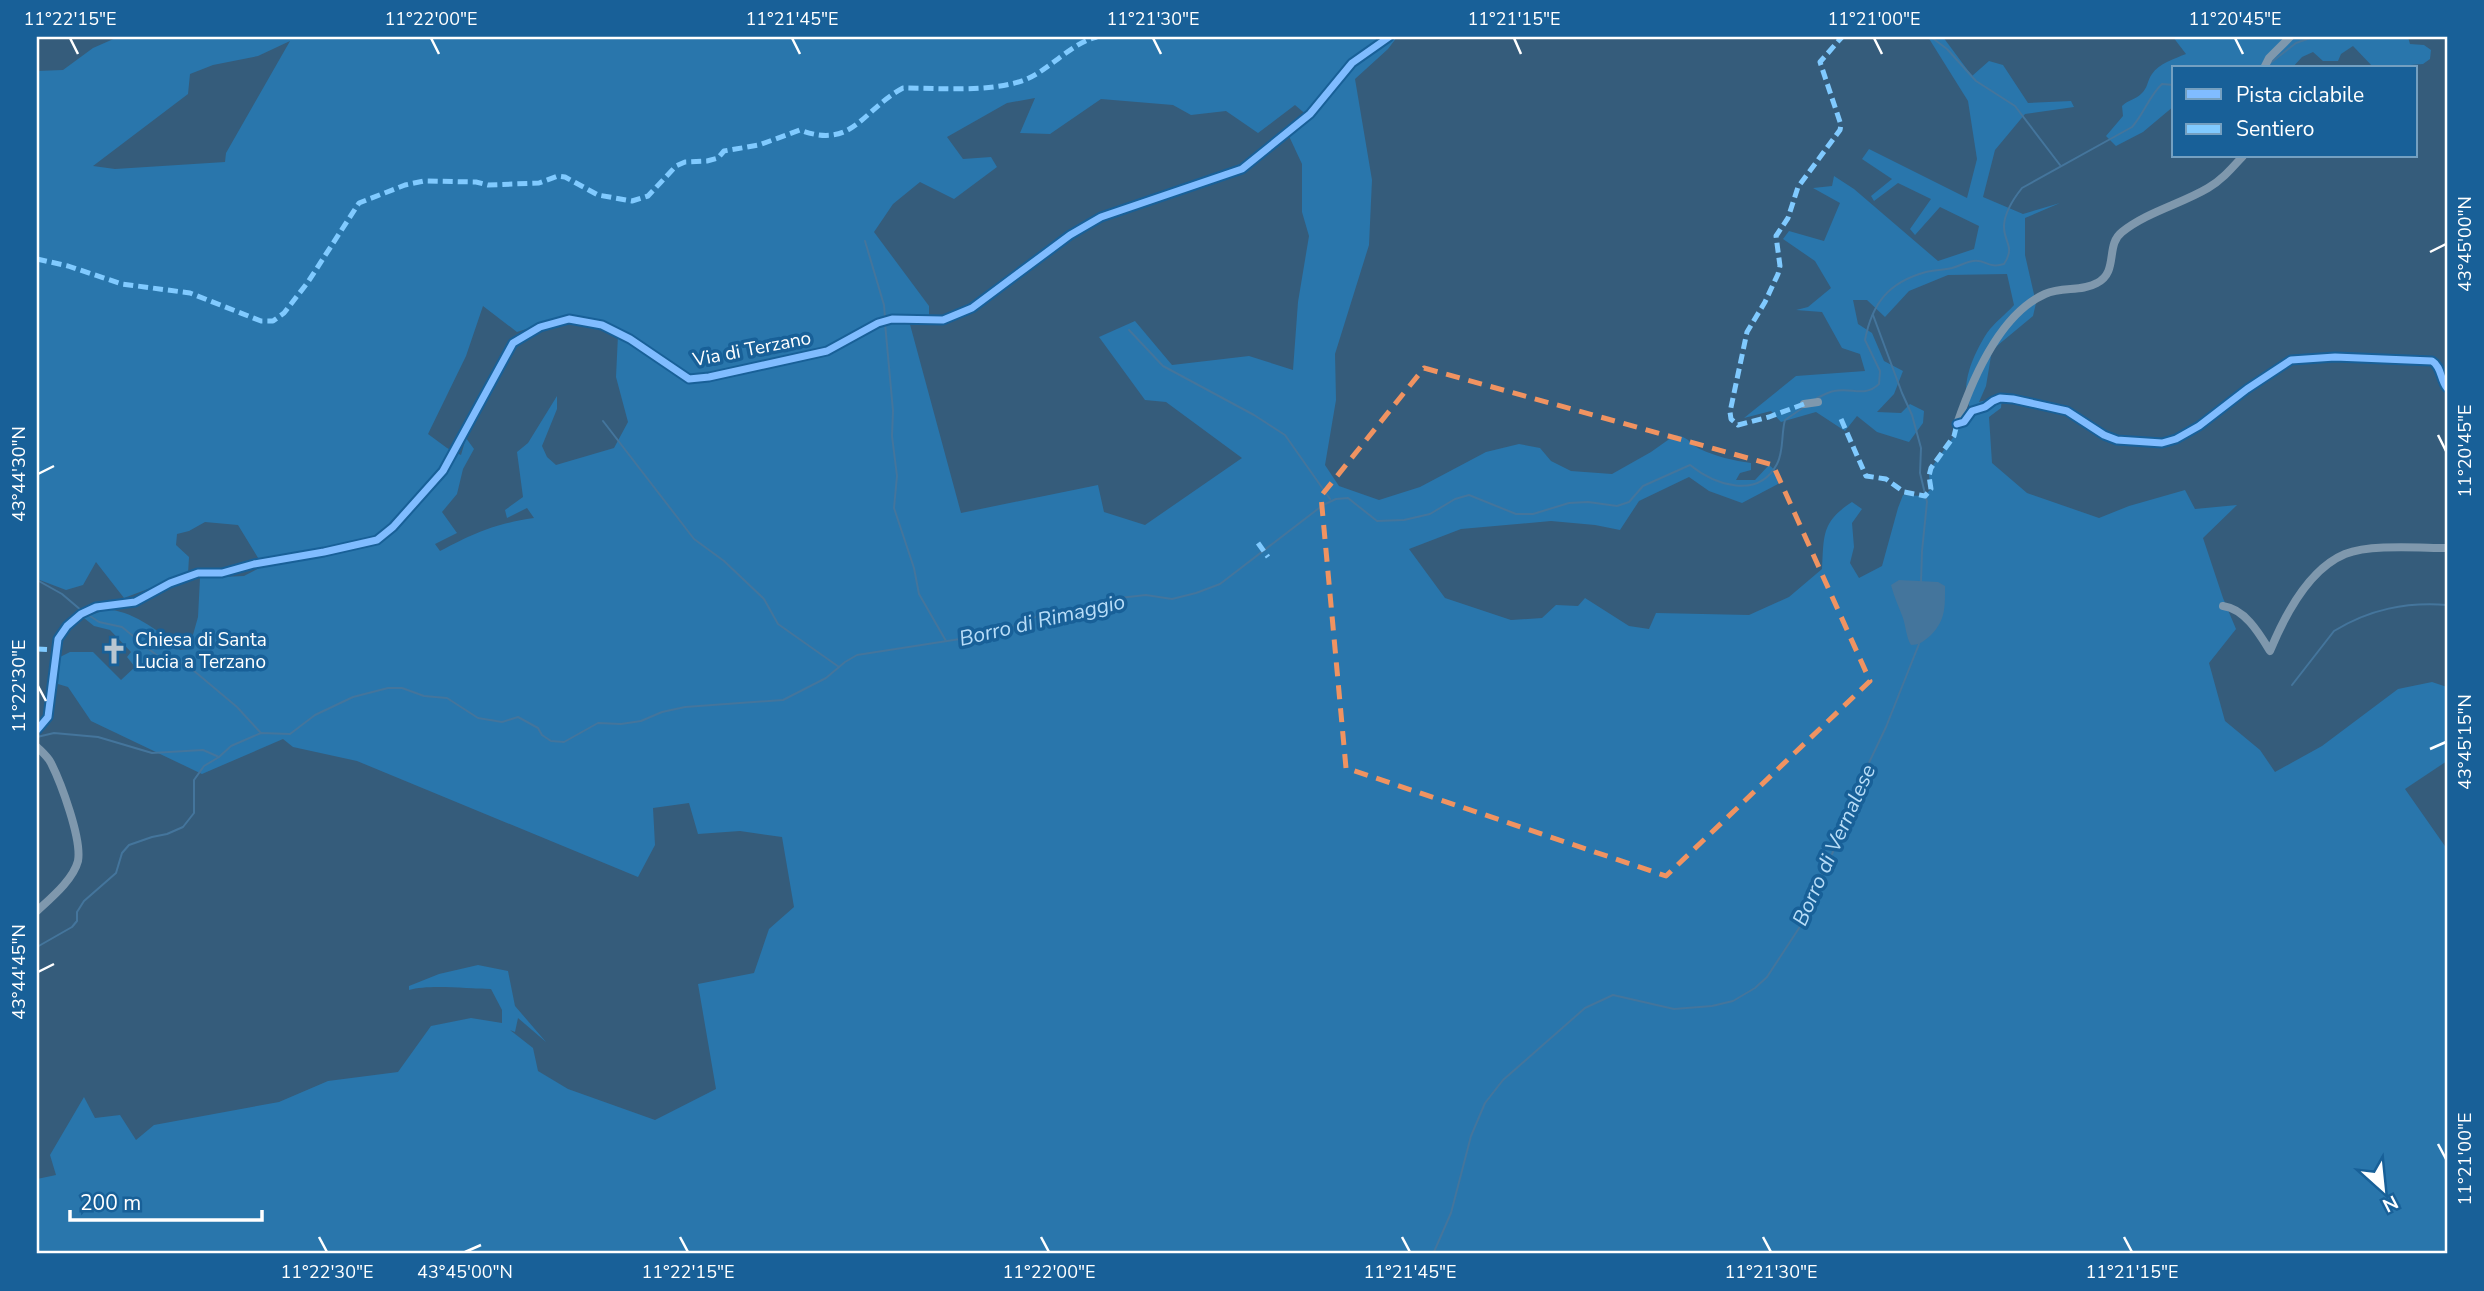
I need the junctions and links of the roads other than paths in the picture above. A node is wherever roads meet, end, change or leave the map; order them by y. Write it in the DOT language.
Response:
graph roads {
  1 [pos="1389,37"];
  2 [pos="2290,37"];
  3 [pos="2265,66"];
  4 [pos="2242,158"];
  5 [pos="2447,388"];
  6 [pos="1818,402"];
  7 [pos="1804,404"];
  8 [pos="2447,548"];
  9 [pos="2223,606"];
  10 [pos="37,730"];
  11 [pos="37,747"];
  12 [pos="37,911"];
  1 -- 10 [label="street, Via di Terzano"];
  2 -- 3 [label="street"];
  4 -- 5 [label="street"];
  6 -- 7 [label="street"];
  8 -- 9 [label="street"];
  11 -- 12 [label="street"];
}
